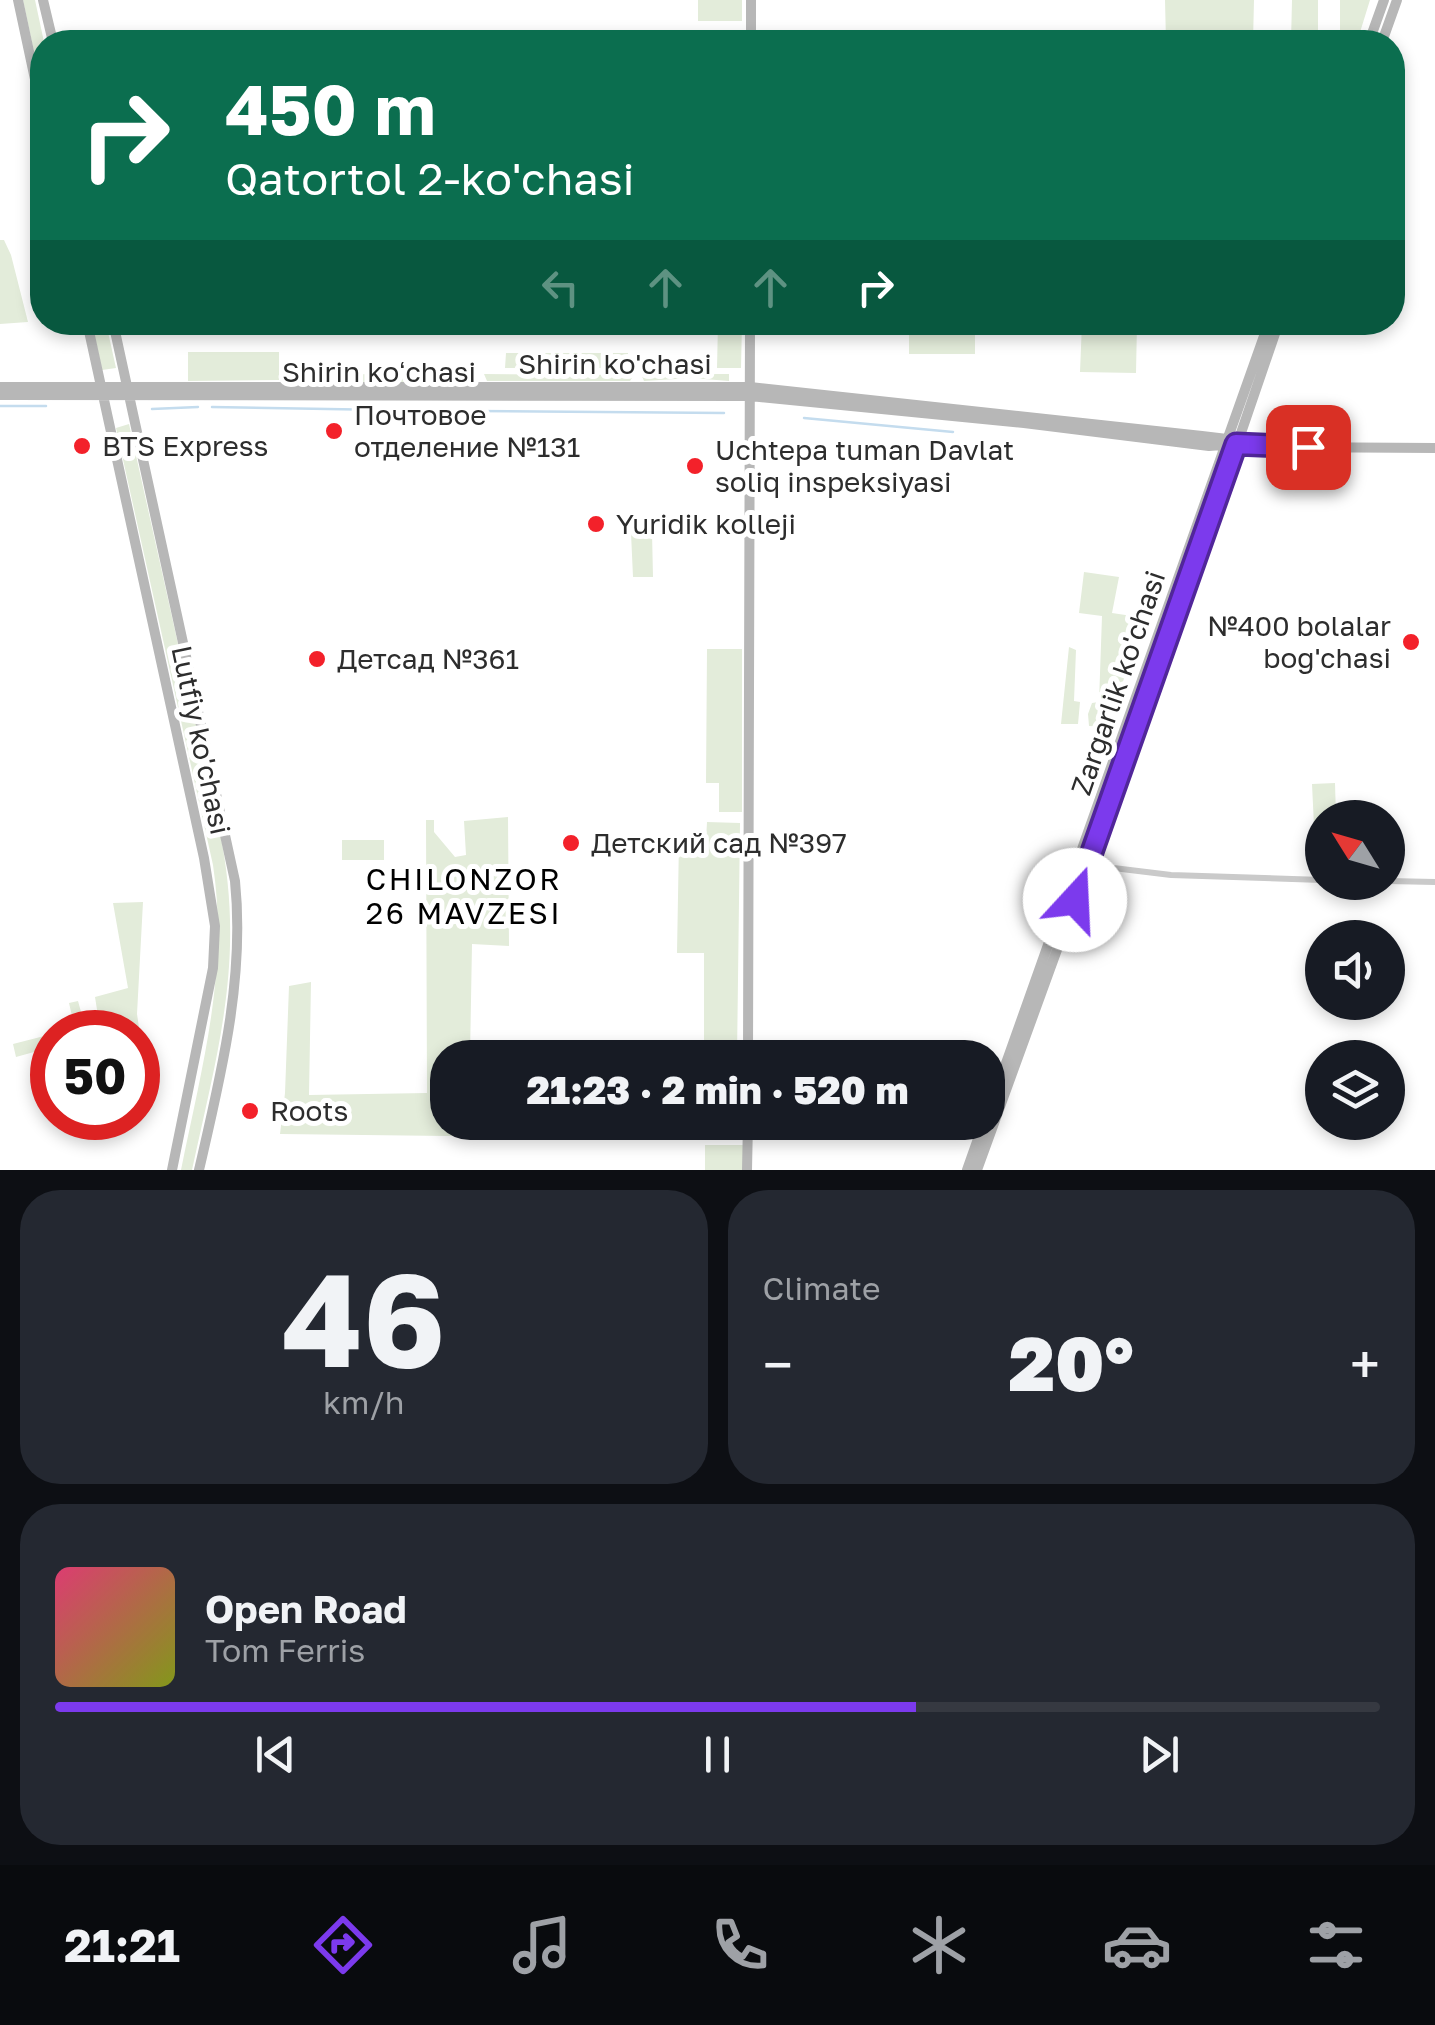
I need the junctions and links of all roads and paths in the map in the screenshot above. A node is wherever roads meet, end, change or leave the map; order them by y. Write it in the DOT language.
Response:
graph roads {
  1 [pos="18,0"];
  2 [pos="43,0"];
  3 [pos="751,0"];
  4 [pos="1384,0"];
  5 [pos="1397,0"];
  6 [pos="50,30"];
  7 [pos="751,30"];
  8 [pos="1374,30"];
  9 [pos="1386,30"];
  10 [pos="30,56"];
  11 [pos="90,335"];
  12 [pos="116,335"];
  13 [pos="750,335"];
  14 [pos="1265,335"];
  15 [pos="1274,335"];
  16 [pos="127,390"];
  17 [pos="0,391"];
  18 [pos="101,391"];
  19 [pos="750,392"];
  20 [pos="1229,444"];
  21 [pos="1435,448"];
  22 [pos="1088,865"];
  23 [pos="1305,879"];
  24 [pos="1405,881"];
  25 [pos="1435,882"];
  26 [pos="748,1040"];
  27 [pos="1005,1067"];
  28 [pos="748,1140"];
  29 [pos="978,1140"];
  30 [pos="172,1170"];
  31 [pos="199,1170"];
  32 [pos="748,1170"];
  33 [pos="967,1170"];
  34 [pos="978,1170"];
  1 -- 10 [label="main road"];
  2 -- 6 [label="main road"];
  3 -- 7 [label="main road"];
  4 -- 8 [label="main road"];
  5 -- 9 [label="main road"];
  11 -- 18 [label="main road, Lutfiy ko'chasi"];
  12 -- 16 [label="main road, Lutfiy ko'chasi"];
  13 -- 19 [label="main road"];
  14 -- 20 [label="main road, Zargarlik ko'chasi"];
  15 -- 20 [label="main road, Zargarlik ko'chasi"];
  16 -- 18 [label="main road, Shirin ko'chasi"];
  16 -- 19 [label="main road, Shirin ko'chasi"];
  16 -- 31 [label="main road, Lutfiy ko'chasi"];
  17 -- 18 [label="main road, Shirin ko'chasi"];
  18 -- 30 [label="main road, Lutfiy ko'chasi"];
  19 -- 20 [label="main road, Shirin ko'chasi"];
  19 -- 26 [label="main road"];
  20 -- 21 [label="main road, Shirin ko'chasi"];
  20 -- 22 [label="main road, Zargarlik ko'chasi"];
  20 -- 27 [label="main road, Zargarlik ko'chasi"];
  22 -- 23 [label="street"];
  22 -- 34 [label="main road, Zargarlik ko'chasi"];
  24 -- 25 [label="street"];
  28 -- 32 [label="main road"];
  29 -- 33 [label="main road"];
}
